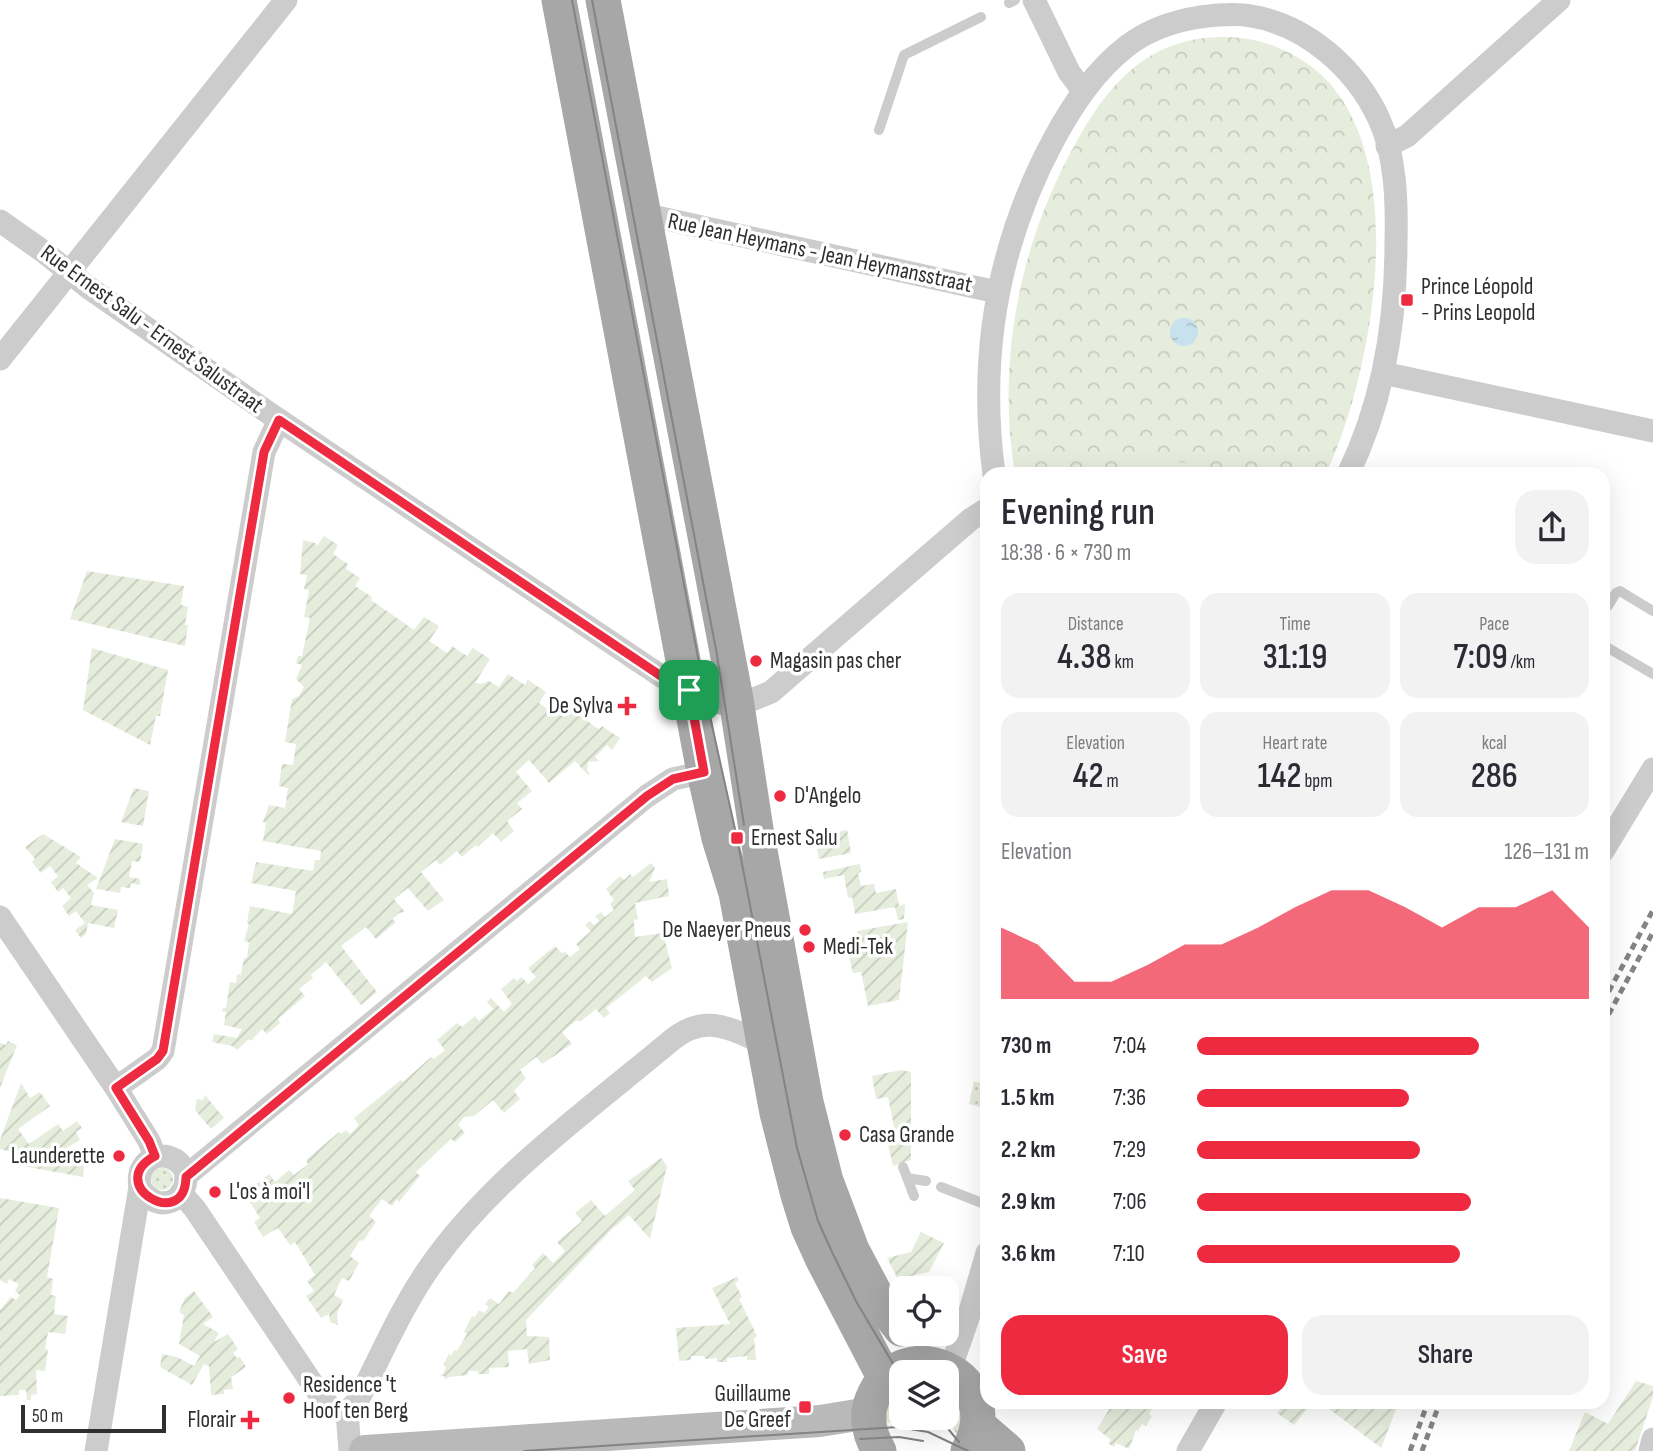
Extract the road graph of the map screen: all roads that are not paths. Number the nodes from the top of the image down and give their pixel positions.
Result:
1 (286, 0) edge
2 (559, 0) edge
3 (603, 0) edge
4 (1034, 0) edge
5 (1559, 0) edge
6 (1261, 9) edge
7 (981, 17) dead end
8 (1083, 91) junction
9 (879, 130) dead end
10 (1387, 146) junction
11 (643, 214) junction
12 (0, 222) edge
13 (70, 273) junction
14 (996, 292) junction
15 (0, 359) edge
16 (1383, 373) junction
17 (279, 420) junction
18 (1653, 431) edge
19 (993, 467) edge
20 (1351, 467) edge
21 (980, 512) edge
22 (1610, 603) edge
23 (1653, 611) edge
24 (1610, 649) edge
25 (1653, 674) edge
26 (689, 690) junction
27 (736, 699) junction
28 (1653, 769) edge
29 (704, 772) junction
30 (1610, 840) edge
31 (0, 917) edge
32 (765, 1044) junction
33 (116, 1088) junction
34 (155, 1156) junction
35 (903, 1167) dead end
36 (907, 1178) junction
37 (926, 1181) dead end
38 (184, 1185) junction
39 (941, 1186) dead end
40 (139, 1187) junction
41 (914, 1196) dead end
42 (980, 1202) edge
43 (980, 1276) edge
44 (889, 1314) edge
45 (917, 1346) edge
46 (930, 1360) edge
47 (941, 1360) edge
48 (889, 1376) edge
49 (959, 1376) edge
50 (885, 1379) junction
51 (1212, 1409) edge
52 (347, 1412) junction
53 (869, 1413) junction
54 (973, 1438) edge
55 (1653, 1439) edge
56 (96, 1451) edge
57 (350, 1451) edge
58 (365, 1451) edge
59 (879, 1451) edge
60 (1008, 1451) edge
61 (1188, 1451) edge
62 (1650, 1451) edge

1 - 13 street
2 - 26 main road
3 - 11 main road
4 - 8 street
5 - 10 street
6 - 8 street
6 - 10 street
7 - 9 lane
8 - 14 street
10 - 16 street
11 - 14 street, Rue Jean Heymans - Jean Heymansstraat
11 - 27 main road
12 - 13 street, Rue Ernest Salu - Ernest Salustraat
13 - 15 street
13 - 17 street, Rue Ernest Salu - Ernest Salustraat
14 - 19 street
16 - 18 street
16 - 20 street
17 - 26 street, Rue Ernest Salu - Ernest Salustraat
17 - 33 street
21 - 27 street
22 - 23 lane
24 - 25 lane
26 - 27 street
26 - 29 main road
27 - 44 main road
28 - 30 street
29 - 32 main road
29 - 38 street
31 - 33 street
32 - 50 main road
32 - 52 street
33 - 34 street
34 - 38 street
34 - 40 street
35 - 36 lane
36 - 37 lane
36 - 41 lane
38 - 40 street
38 - 52 street
39 - 42 lane
40 - 56 street
43 - 47 street
45 - 46 main road
48 - 50 main road
49 - 54 main road
50 - 53 main road
51 - 61 street
52 - 57 street
53 - 58 street
53 - 59 main road
54 - 60 main road
55 - 62 street

